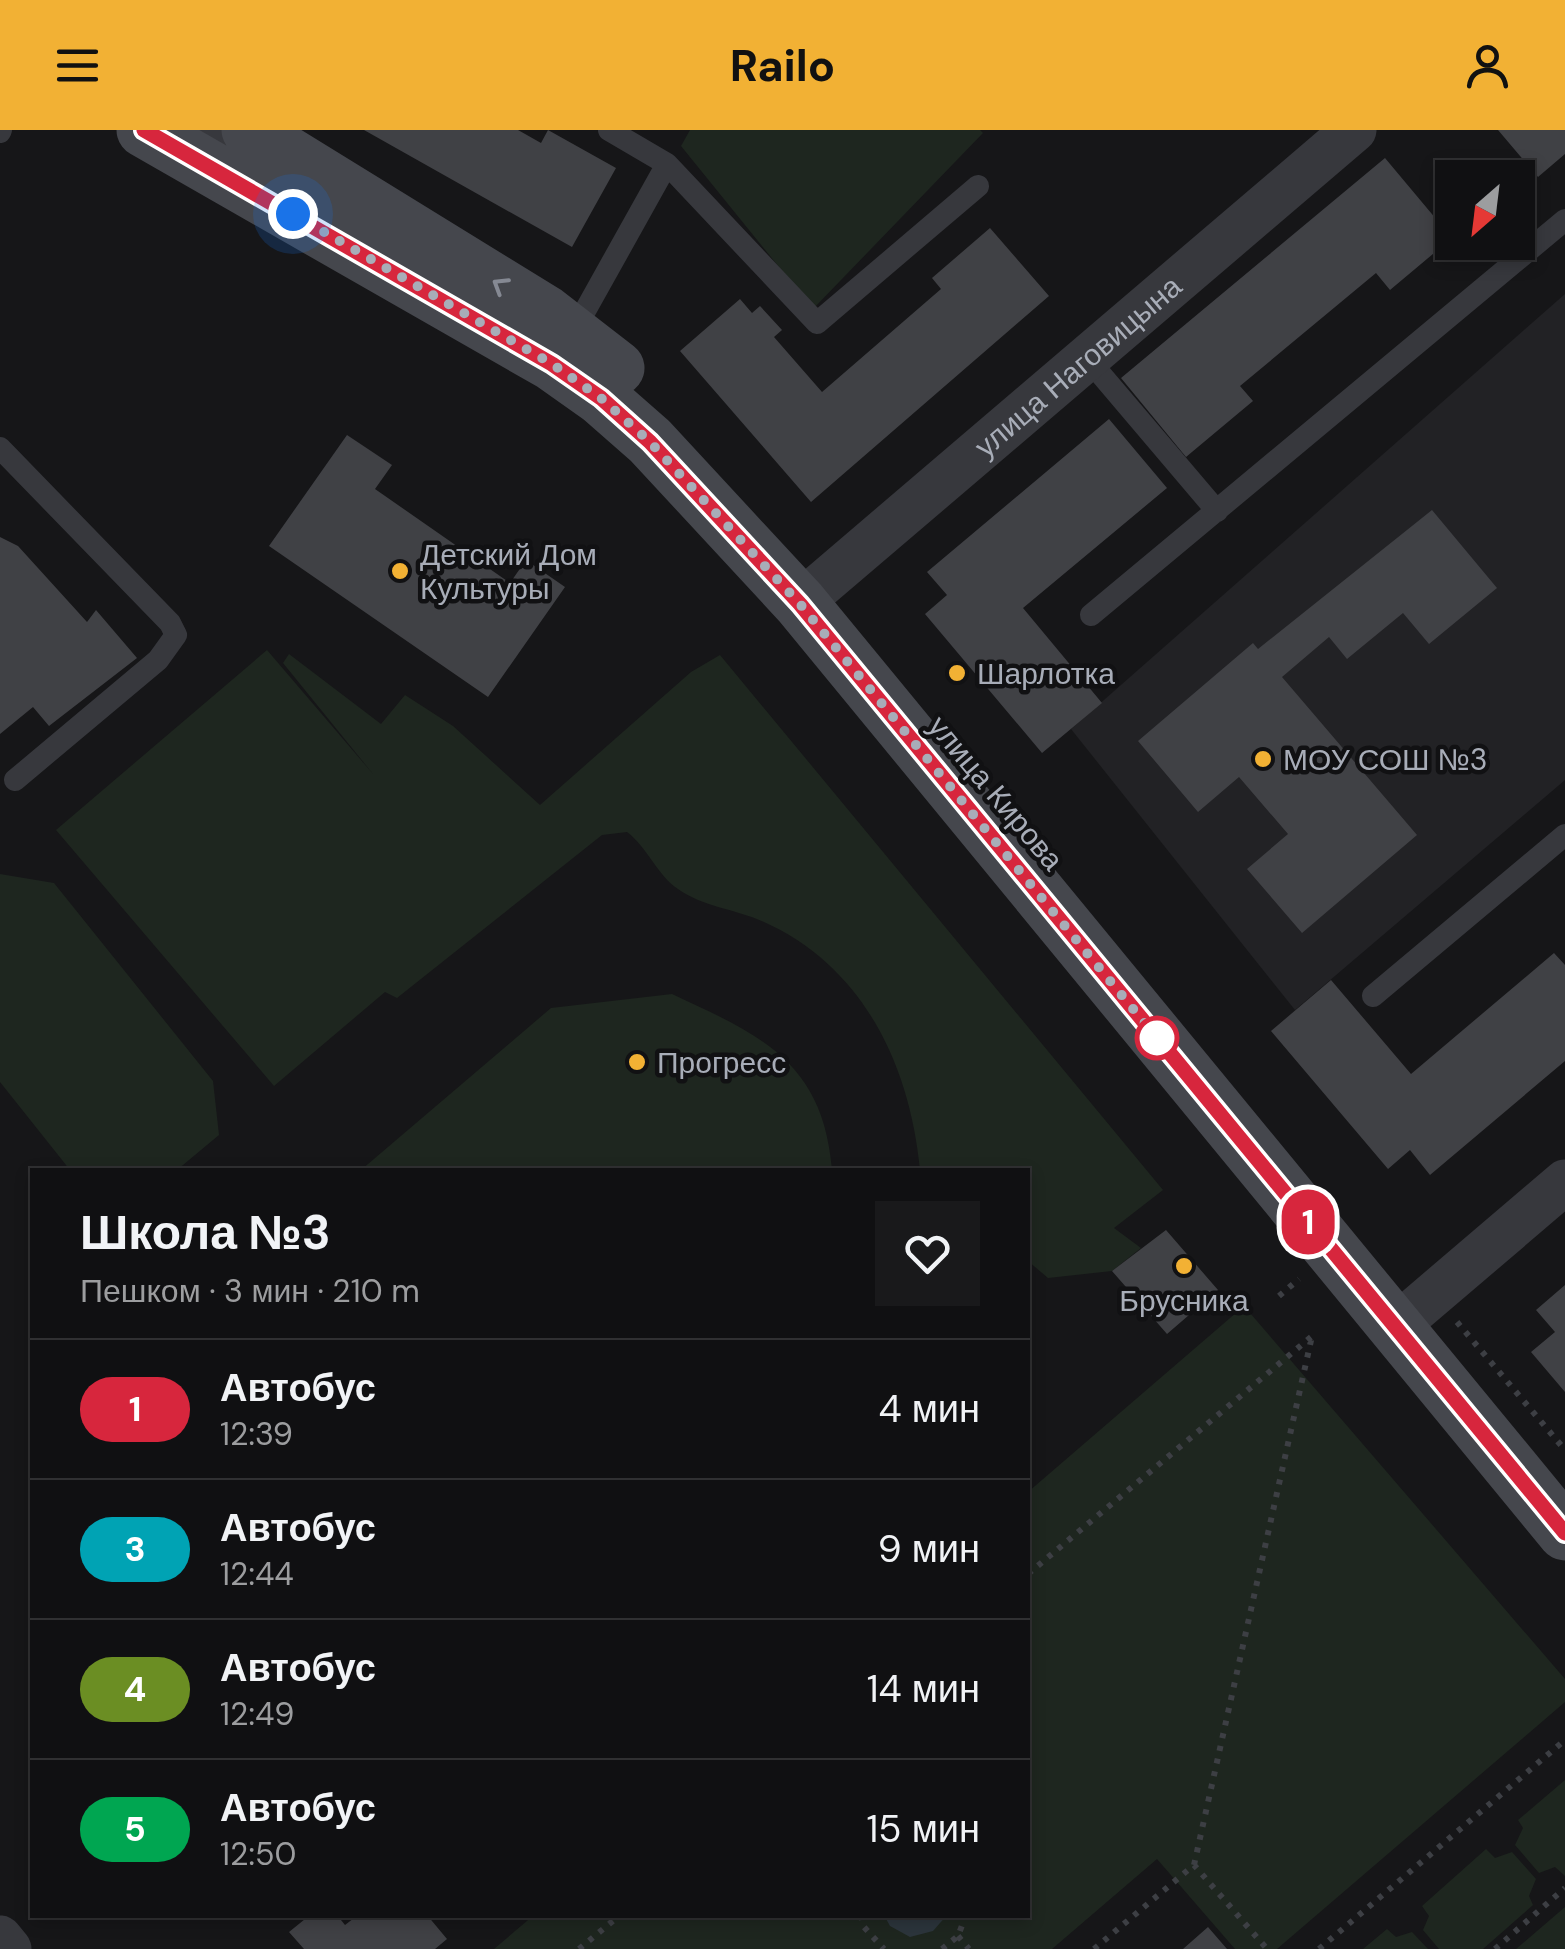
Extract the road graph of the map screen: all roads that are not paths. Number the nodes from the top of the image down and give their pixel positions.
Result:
1 (144, 130) edge
2 (249, 130) edge
3 (609, 130) edge
4 (1354, 130) edge
5 (204, 144) edge
6 (667, 164) junction
7 (978, 186) dead end
8 (1565, 220) edge
9 (562, 349) junction
10 (1088, 358) junction
11 (0, 448) edge
12 (1216, 511) junction
13 (809, 596) junction
14 (1091, 615) dead end
15 (16, 780) dead end
16 (1565, 836) edge
17 (1373, 996) dead end
18 (1565, 1182) edge
19 (1416, 1309) junction
20 (1565, 1475) edge
21 (1565, 1533) edge
22 (0, 1938) edge
23 (9, 1949) edge

1 - 5 main road, улица Кирова
9 -> 2 main road, улица Кирова
3 - 6 lane
4 - 10 street, улица Наговицына
5 - 9 main road, улица Кирова
6 - 7 lane
6 - 9 lane
8 - 12 lane
9 - 13 main road, улица Кирова
10 - 12 lane
10 - 13 street, улица Наговицына
11 - 15 lane
12 - 14 lane
13 - 19 main road, улица Кирова
16 - 17 lane
18 - 19 street
19 - 20 main road, улица Кирова
19 - 21 main road, улица Кирова
22 - 23 street

